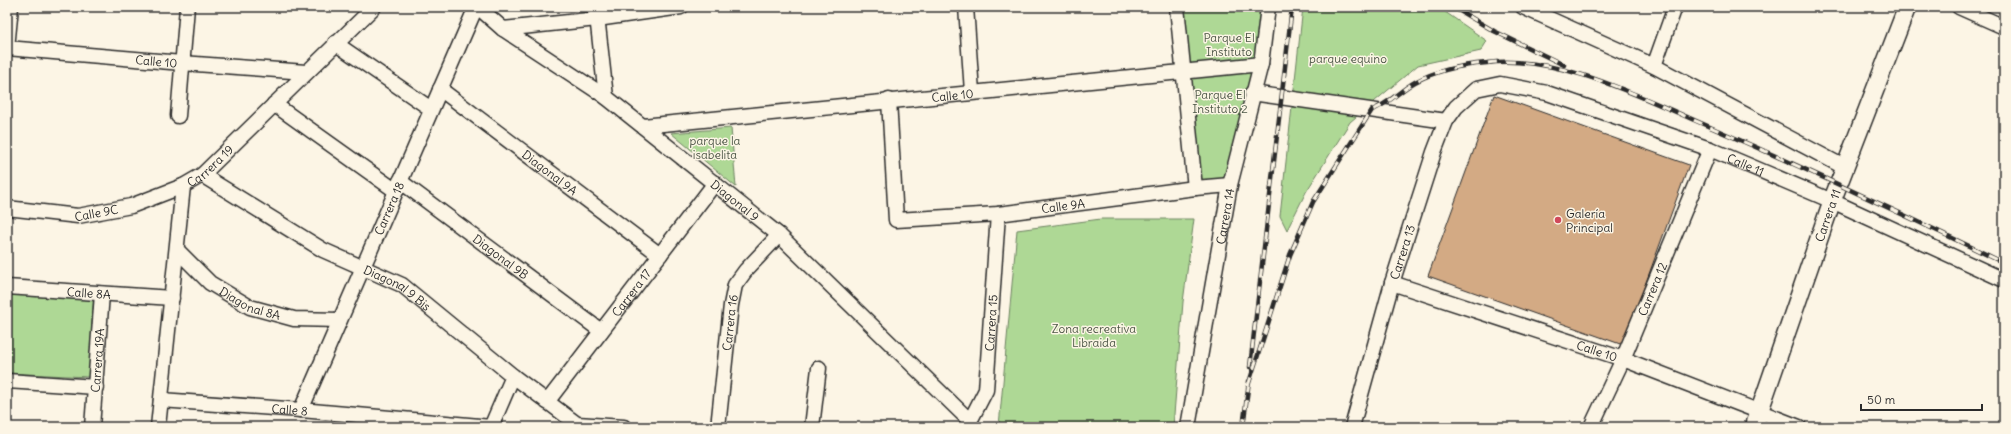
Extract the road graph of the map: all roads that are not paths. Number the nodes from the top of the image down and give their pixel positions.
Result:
1 (11, 7) edge
2 (187, 7) edge
3 (374, 7) edge
4 (477, 7) edge
5 (681, 7) edge
6 (966, 7) edge
7 (1177, 7) edge
8 (1268, 7) edge
9 (1524, 7) edge
10 (1675, 7) edge
11 (1907, 7) edge
12 (1959, 7) edge
13 (596, 13) edge
14 (2004, 27) edge
15 (503, 29) junction
16 (335, 43) junction
17 (7, 48) edge
18 (182, 63) junction
19 (1261, 64) junction
20 (1654, 66) junction
21 (1184, 71) junction
22 (306, 72) junction
23 (440, 89) junction
24 (1476, 89) joint
25 (972, 92) junction
26 (1252, 92) junction
27 (606, 96) junction
28 (890, 100) junction
29 (274, 104) junction
30 (432, 109) junction
31 (178, 116) dead end
32 (1446, 121) junction
33 (643, 126) junction
34 (1710, 149) junction
35 (1844, 168) junction
36 (202, 176) junction
37 (715, 183) junction
38 (1230, 185) junction
39 (183, 186) junction
40 (398, 186) junction
41 (1195, 188) junction
42 (1832, 201) junction
43 (7, 208) edge
44 (998, 214) junction
45 (779, 235) junction
46 (177, 250) junction
47 (660, 255) junction
48 (362, 268) junction
49 (2004, 280) edge
50 (1392, 283) junction
51 (7, 287) edge
52 (102, 294) junction
53 (172, 298) junction
54 (339, 320) junction
55 (601, 331) junction
56 (1623, 359) junction
57 (819, 368) dead end
58 (512, 376) junction
59 (7, 381) edge
60 (96, 387) junction
61 (161, 400) junction
62 (547, 402) junction
63 (300, 410) junction
64 (1757, 420) edge
65 (968, 424) edge
66 (92, 427) edge
67 (158, 427) edge
68 (491, 427) edge
69 (624, 427) edge
70 (718, 427) edge
71 (812, 427) edge
72 (1188, 427) edge
73 (1352, 427) edge
74 (1591, 427) edge
75 (1799, 427) edge

1 - 17 street
2 - 18 street
3 - 16 street, Carrera 19
4 - 15 street, Diagonal 9
4 - 23 street, Carrera 18
5 - 13 street
6 - 25 street
7 - 21 street
8 - 19 street, Carrera 14
9 - 20 street
10 - 20 street
11 - 35 street, Carrera 11
12 - 14 street
13 - 15 street
13 - 27 street
15 - 27 street, Diagonal 9
16 - 22 street, Carrera 19
16 - 30 street
17 - 18 street, Calle 10
18 - 22 street, Calle 10
18 - 31 street
19 - 21 street, Calle 10
19 - 26 street, Carrera 14
20 - 35 street
21 - 25 street, Calle 10
21 - 41 street
22 - 29 street, Carrera 19
23 - 30 street, Carrera 18
23 - 47 street, Diagonal 9A
24 - 32 street, Carrera 13
24 - 34 street, Calle 11
25 - 28 street, Calle 10
26 - 32 street
26 - 38 street, Carrera 14
27 - 33 street, Diagonal 9
28 - 33 street, Calle 10
28 - 44 street, Calle 9A
29 - 36 street, Carrera 19
29 - 40 street, Diagonal 9B
30 - 40 street, Carrera 18
32 - 50 street, Carrera 13
33 - 37 street, Diagonal 9
34 - 42 street, Calle 11
34 - 56 street, Carrera 12
35 - 42 street, Carrera 11
36 - 39 street, Carrera 19
36 - 48 street, Diagonal 9 Bis
37 - 45 street, Diagonal 9
37 - 47 street, Carrera 17
38 - 41 street, Calle 9A
38 - 72 street, Carrera 14
39 - 43 street, Calle 9C
39 - 46 street, Carrera 19
40 - 48 street, Carrera 18
40 - 55 street, Diagonal 9B
41 - 44 street, Calle 9A
42 - 49 street, Calle 11
42 - 64 street, Carrera 11
44 - 65 street, Carrera 15
45 - 65 street, Diagonal 9
45 - 70 street, Carrera 16
46 - 53 street, Carrera 19
46 - 54 street, Diagonal 8A
47 - 55 street, Carrera 17
48 - 54 street, Carrera 18
48 - 58 street, Diagonal 9 Bis
50 - 56 street, Calle 10
50 - 73 street, Carrera 13
51 - 52 street, Calle 8A
52 - 53 street, Calle 8A
52 - 60 street, Carrera 19A
53 - 61 street, Carrera 19
54 - 63 street, Carrera 18
55 - 62 street, Carrera 17
56 - 64 street, Calle 10
56 - 74 street, Carrera 12
57 - 71 street
58 - 62 street, Diagonal 9 Bis
58 - 68 street
59 - 60 street
60 - 66 street, Carrera 19A
61 - 63 street, Calle 8
61 - 67 street, Carrera 19
62 - 69 street, Diagonal 9 Bis
63 - 68 street, Calle 8
64 - 75 street, Calle 10

